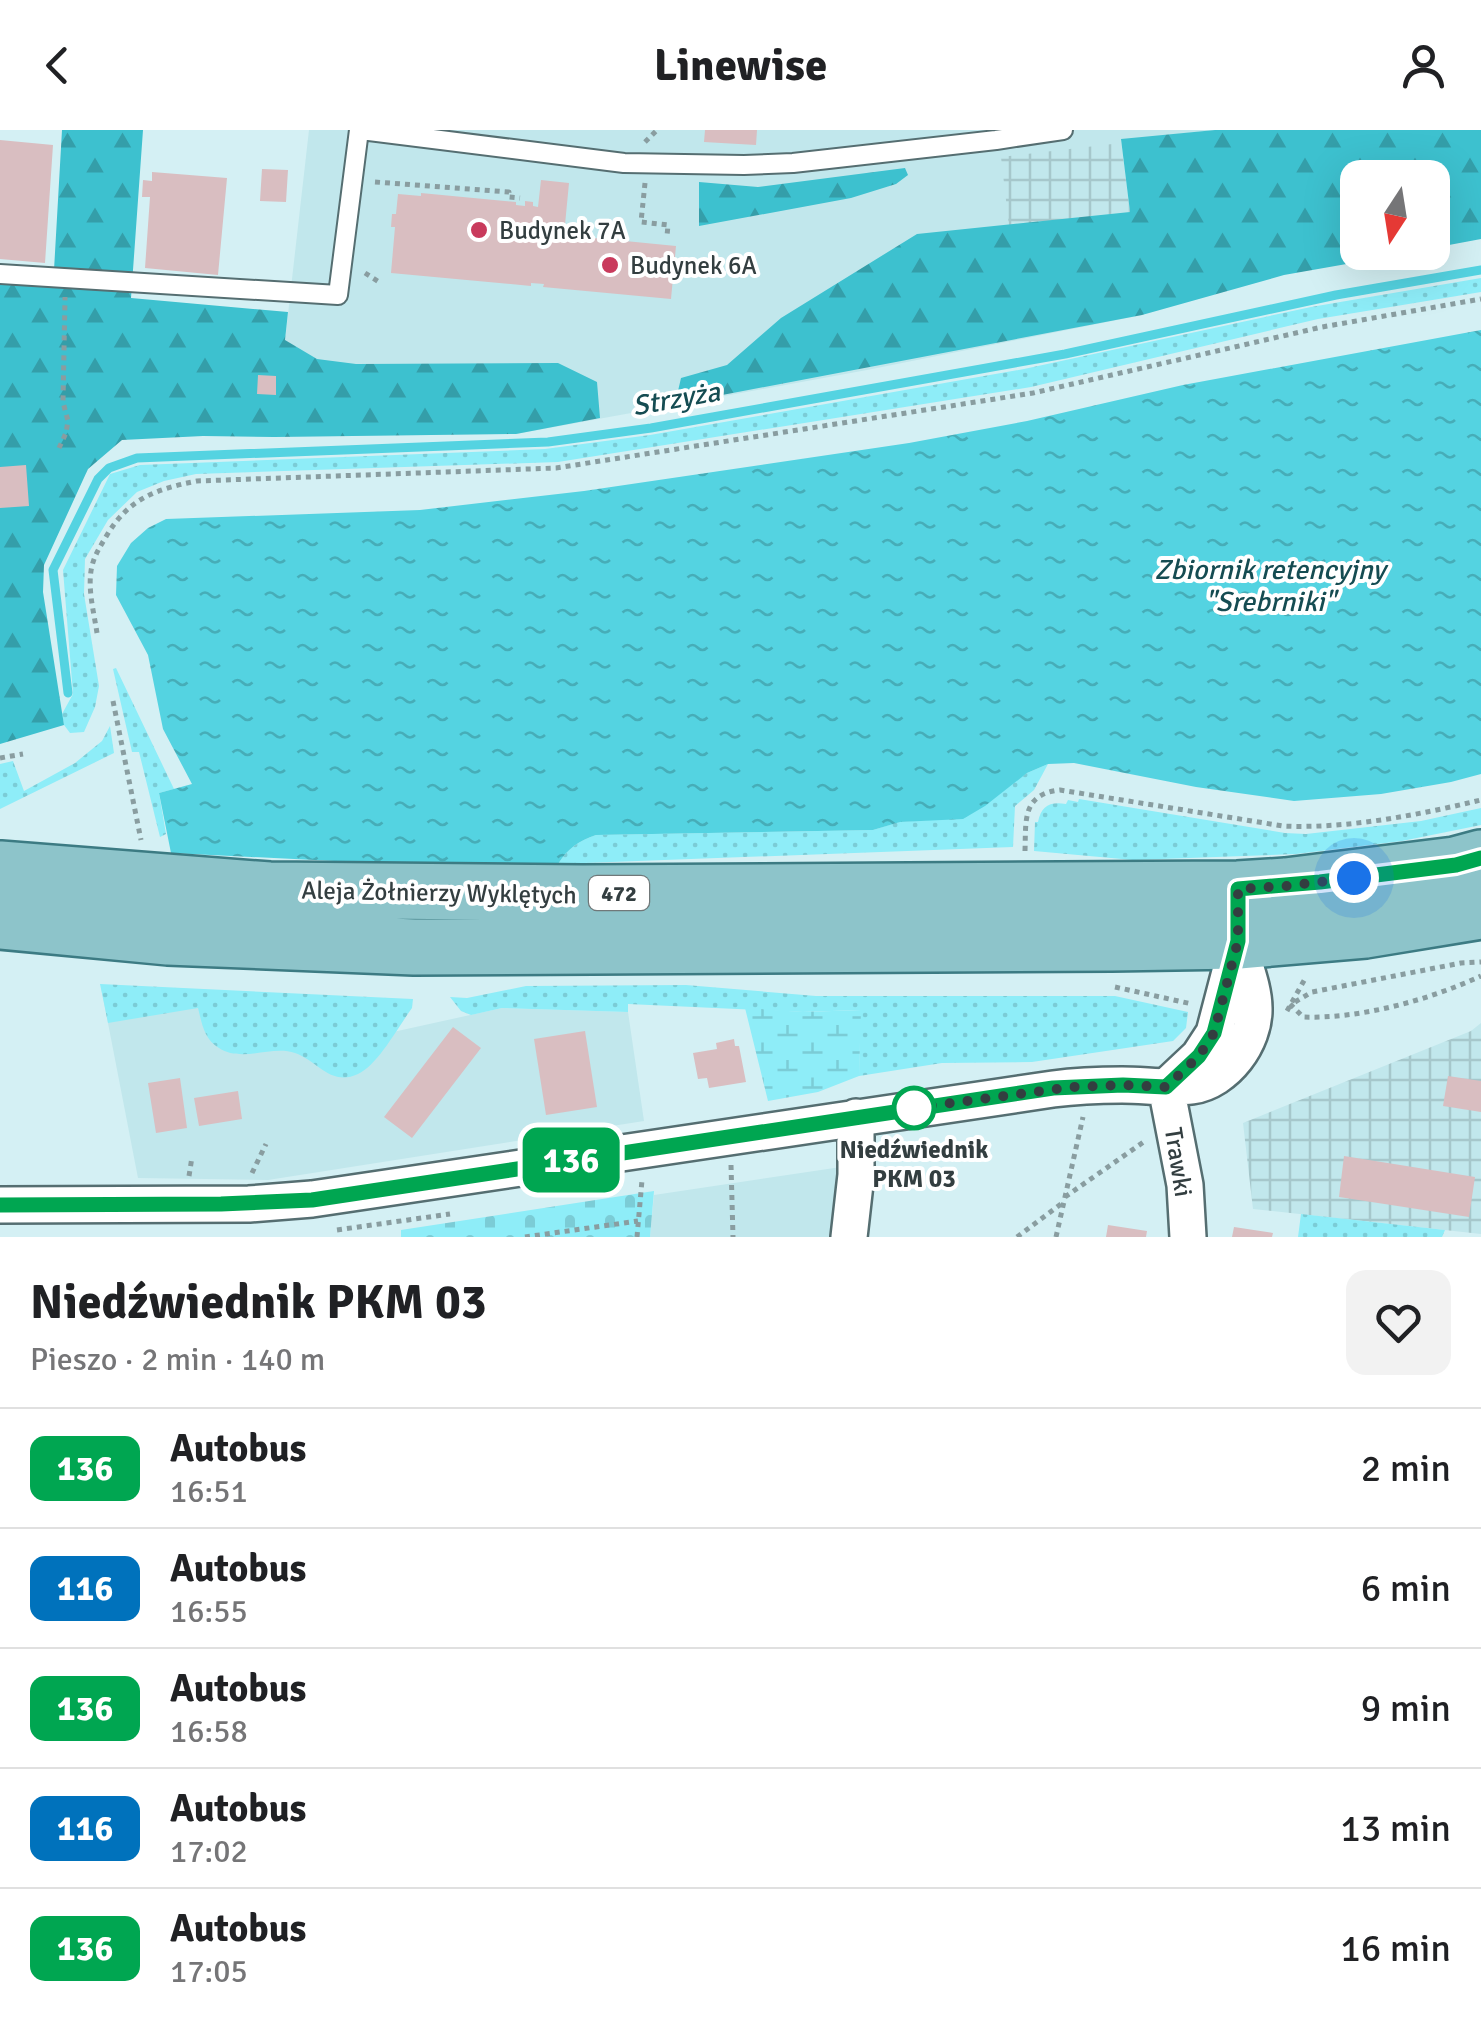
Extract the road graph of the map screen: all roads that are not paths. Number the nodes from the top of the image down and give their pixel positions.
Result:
1 (360, 130) edge
2 (1063, 130) edge
3 (414, 133) edge
4 (996, 135) edge
5 (0, 274) edge
6 (1481, 858) edge
7 (0, 869) edge
8 (1481, 911) edge
9 (1238, 915) junction
10 (0, 921) edge
11 (1166, 1087) junction
12 (856, 1118) junction
13 (0, 1205) edge
14 (850, 1237) edge
15 (1188, 1237) edge

1 - 3 lane
1 - 5 lane
2 - 4 lane
3 - 4 lane
6 - 9 main road, 472
7 - 9 main road, Aleja Żołnierzy Wyklętych / 472
8 - 9 main road, 472
9 - 10 main road, Aleja Żołnierzy Wyklętych / 472
9 - 11 street
11 - 12 street
11 - 15 street, Trawki
12 - 13 street
12 - 14 street

